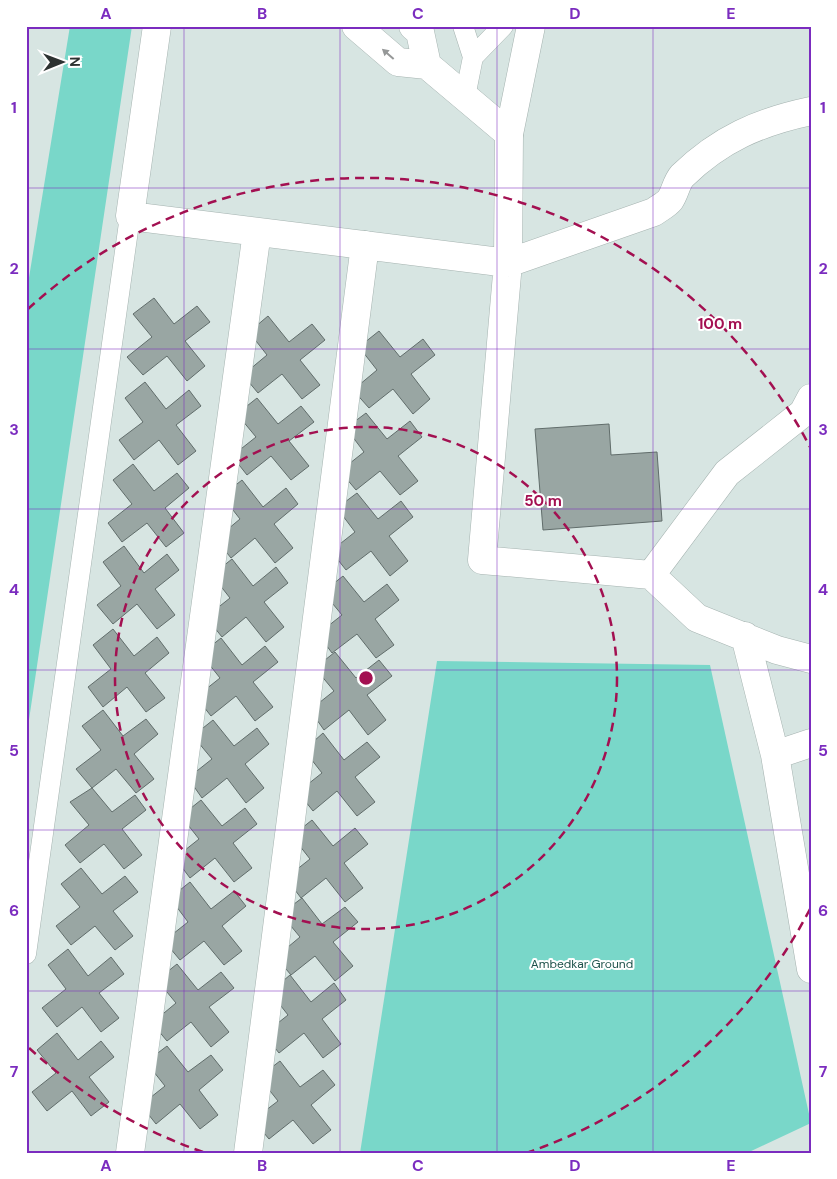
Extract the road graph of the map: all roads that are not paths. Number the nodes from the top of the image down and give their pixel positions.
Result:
1 (157, 26) edge
2 (356, 26) edge
3 (414, 26) edge
4 (463, 26) edge
5 (503, 26) edge
6 (531, 26) edge
7 (473, 57) junction
8 (427, 65) junction
9 (465, 97) junction
10 (811, 111) edge
11 (509, 134) junction
12 (130, 216) junction
13 (257, 232) junction
14 (365, 245) junction
15 (508, 264) junction
16 (811, 398) edge
17 (651, 575) junction
18 (745, 636) junction
19 (811, 660) edge
20 (811, 742) edge
21 (775, 755) junction
22 (804, 896) edge
23 (26, 954) edge
24 (811, 969) edge
25 (130, 1153) edge
26 (248, 1153) edge

1 - 12 street
8 -> 2 street
3 - 8 street
4 - 7 lane
5 - 7 lane
6 - 11 street
7 - 9 lane
8 - 9 street
9 - 11 street
10 - 15 street
11 - 15 street
12 - 13 street
12 - 23 lane
13 - 14 street
13 - 25 street
14 - 15 street
14 - 26 street
15 - 17 street
16 - 17 street
17 - 18 street
18 - 19 street
18 - 21 street
20 - 21 street
21 - 22 street
22 - 24 street

